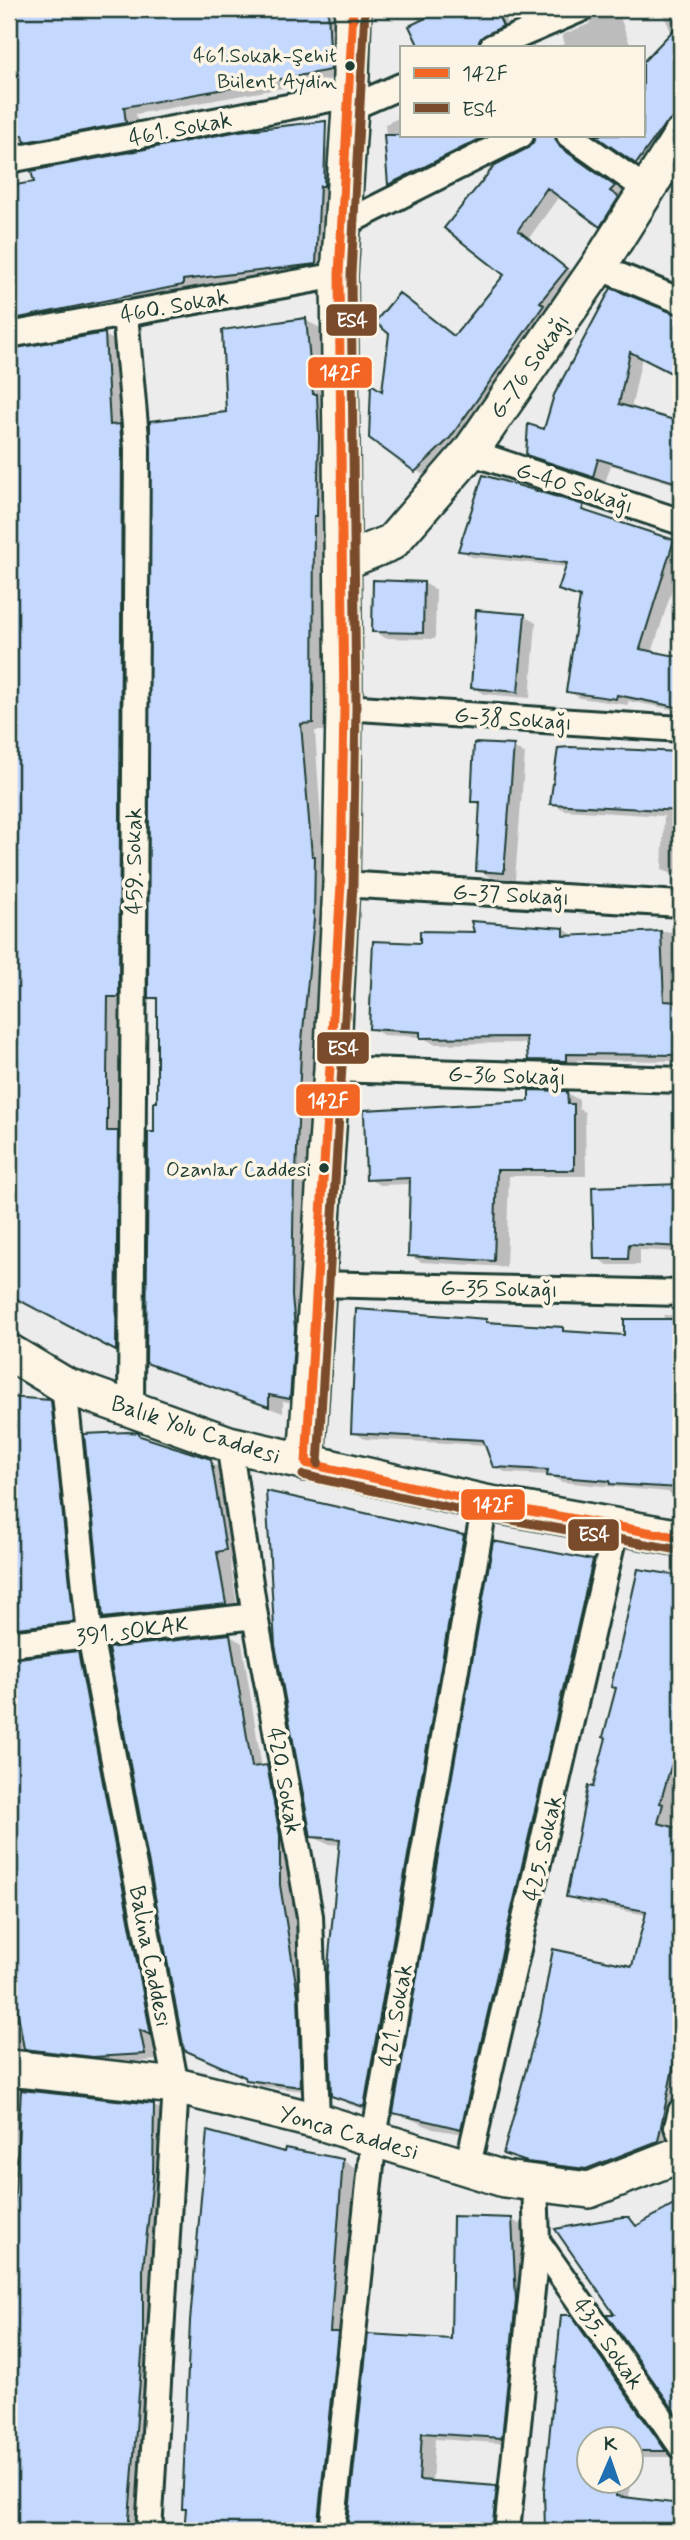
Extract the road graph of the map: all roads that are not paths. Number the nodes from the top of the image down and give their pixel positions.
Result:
1 (353, 9) edge
2 (581, 9) edge
3 (494, 46) edge
4 (400, 86) edge
5 (351, 102) junction
6 (519, 136) edge
7 (570, 136) edge
8 (681, 136) edge
9 (9, 160) edge
10 (647, 190) junction
11 (342, 225) junction
12 (598, 267) junction
13 (339, 275) junction
14 (681, 301) edge
15 (125, 314) junction
16 (9, 335) edge
17 (470, 452) junction
18 (681, 522) edge
19 (343, 562) junction
20 (344, 707) junction
21 (681, 729) edge
22 (341, 884) junction
23 (681, 904) edge
24 (332, 1069) junction
25 (681, 1080) edge
26 (317, 1284) junction
27 (681, 1293) edge
28 (9, 1352) edge
29 (64, 1385) junction
30 (131, 1410) junction
31 (229, 1444) junction
32 (306, 1463) junction
33 (485, 1503) junction
34 (616, 1527) junction
35 (681, 1538) edge
36 (255, 1616) junction
37 (90, 1635) junction
38 (9, 1644) edge
39 (9, 2068) edge
40 (176, 2086) junction
41 (681, 2110) edge
42 (317, 2120) junction
43 (681, 2135) edge
44 (374, 2137) junction
45 (681, 2154) edge
46 (467, 2169) junction
47 (535, 2183) junction
48 (537, 2241) junction
49 (681, 2446) edge
50 (149, 2531) edge
51 (332, 2531) edge
52 (507, 2531) edge

1 - 5 street
2 - 3 street
4 - 5 street, 461. Sokak
5 - 9 street, 461. Sokak
5 - 11 street
6 - 11 street
7 - 10 street
8 - 10 street, G-76 Sokağı
10 - 12 street, G-76 Sokağı
11 - 13 street
12 - 14 street
12 - 17 street, G-76 Sokağı
13 - 15 street, 460. Sokak
13 - 19 street
15 - 16 street, 460. Sokak
15 - 30 street, 459. Sokak
17 - 18 street, G-40 Sokağı
17 - 19 street, G-76 Sokağı
19 - 20 street
20 - 21 street, G-38 Sokağı
20 - 22 street
22 - 23 street, G-37 Sokağı
22 - 24 street
24 - 25 street, G-36 Sokağı
24 - 26 street
26 - 27 street, G-35 Sokağı
26 - 32 street
28 - 29 street, Balık Yolu Caddesi
29 - 30 street, Balık Yolu Caddesi
29 - 37 street, Balina Caddesi
30 - 31 street, Balık Yolu Caddesi
31 - 32 street, Balık Yolu Caddesi
31 - 36 street, 420. Sokak
32 - 33 street, Balık Yolu Caddesi
33 - 34 street, Balık Yolu Caddesi
33 - 44 street, 421. Sokak
34 - 35 street, Balık Yolu Caddesi
34 - 46 street, 425. Sokak
36 - 37 street, 391. sOKAK
36 - 42 street, 420. Sokak
37 - 38 street, 391. sOKAK
37 - 40 street, Balina Caddesi
39 - 40 street, Yonca Caddesi
40 - 42 street, Yonca Caddesi
40 - 50 street, Balina Caddesi
41 - 43 street
42 - 44 street, Yonca Caddesi
44 - 46 street, Yonca Caddesi
44 - 51 street, 421. Sokak
45 - 47 street, Yonca Caddesi
46 - 47 street, Yonca Caddesi
47 - 48 street
48 - 49 street, 435. Sokak
48 - 52 street

